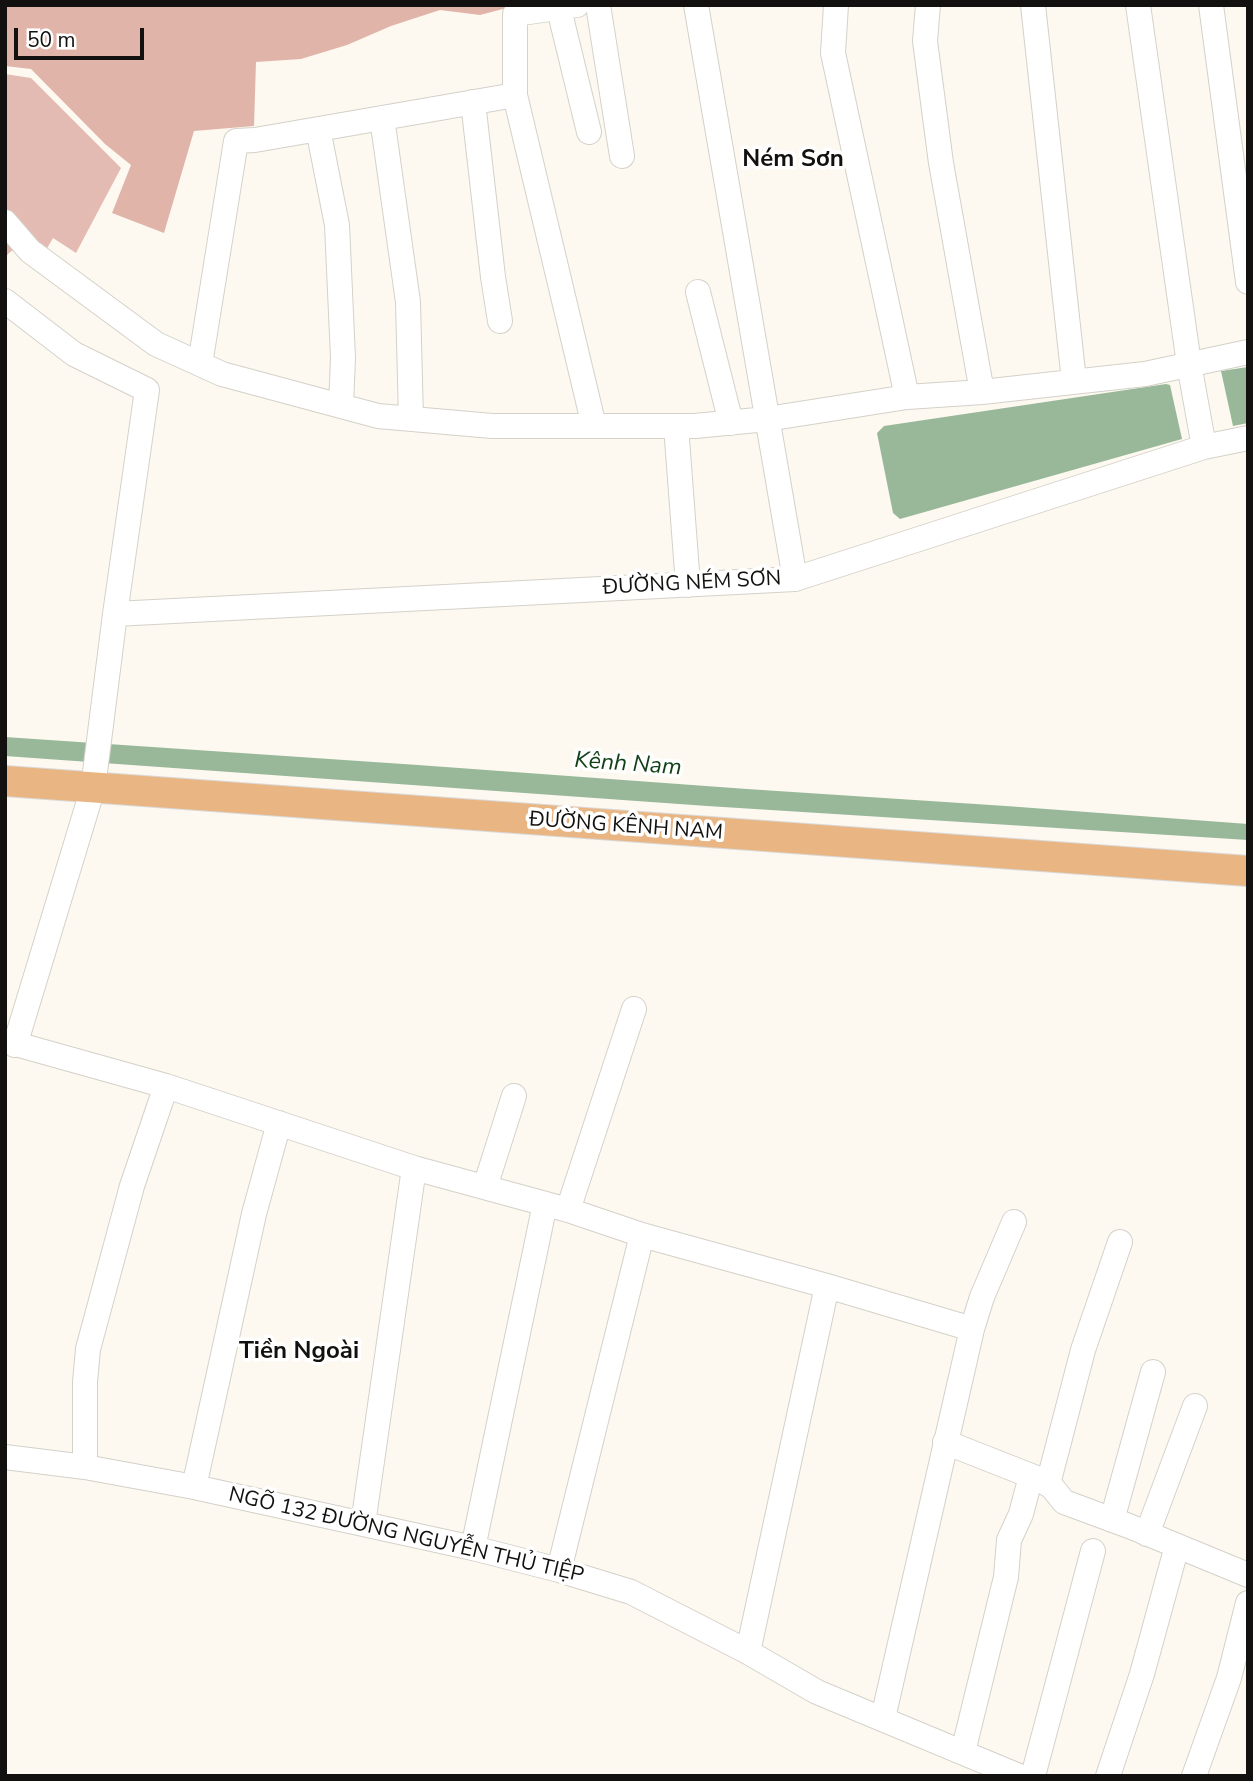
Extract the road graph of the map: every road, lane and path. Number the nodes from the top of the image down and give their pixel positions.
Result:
1 (598, 5) edge
2 (696, 5) edge
3 (836, 5) edge
4 (928, 5) edge
5 (1033, 5) edge
6 (1138, 5) edge
7 (1211, 5) edge
8 (564, 6) edge
9 (515, 95) junction
10 (473, 102) junction
11 (382, 118) junction
12 (318, 129) junction
13 (589, 132) dead end
14 (622, 156) dead end
15 (5, 222) edge
16 (1248, 282) edge
17 (698, 292) dead end
18 (5, 301) edge
19 (500, 321) dead end
20 (1248, 352) edge
21 (200, 364) junction
22 (1189, 364) junction
23 (1074, 381) junction
24 (982, 392) junction
25 (907, 397) junction
26 (341, 406) junction
27 (411, 419) junction
28 (767, 419) junction
29 (731, 423) junction
30 (594, 426) junction
31 (676, 426) junction
32 (1248, 438) edge
33 (1204, 447) junction
34 (795, 579) junction
35 (688, 585) junction
36 (115, 614) junction
37 (5, 781) edge
38 (93, 788) junction
39 (1248, 871) edge
40 (634, 1009) dead end
41 (10, 1043) edge
42 (166, 1086) junction
43 (514, 1096) dead end
44 (279, 1123) junction
45 (414, 1168) junction
46 (485, 1187) junction
47 (556, 1207) junction
48 (1014, 1222) dead end
49 (642, 1235) junction
50 (1120, 1242) dead end
51 (827, 1286) junction
52 (972, 1329) junction
53 (1153, 1372) dead end
54 (1195, 1406) dead end
55 (945, 1441) junction
56 (5, 1457) edge
57 (85, 1467) junction
58 (1040, 1480) junction
59 (194, 1487) junction
60 (1112, 1520) junction
61 (363, 1524) junction
62 (1147, 1534) junction
63 (1177, 1546) junction
64 (473, 1548) junction
65 (1093, 1551) dead end
66 (1245, 1568) edge
67 (559, 1570) junction
68 (1248, 1603) edge
69 (748, 1652) junction
70 (883, 1718) junction
71 (963, 1752) junction
72 (1019, 1776) edge
73 (1033, 1776) edge
74 (1108, 1776) edge
75 (1194, 1776) edge

1 - 14 street
2 - 28 street
3 - 25 street
4 - 24 street
5 - 23 street
6 - 22 street
7 - 16 street
8 - 9 street
8 - 13 street
9 - 10 street
9 - 30 street
10 - 11 street
10 - 19 street
11 - 12 street
11 - 27 street
12 - 21 street
12 - 26 street
15 - 21 street
17 - 29 street
18 - 36 street
20 - 22 street
21 - 26 street
22 - 23 street
22 - 33 street
23 - 24 street
24 - 25 street
25 - 28 street
26 - 27 street
27 - 30 street
28 - 29 street
28 - 34 street
29 - 31 street
30 - 31 street
31 - 35 street
32 - 33 street, ĐƯỜNG NÉM SƠN
33 - 34 street, ĐƯỜNG NÉM SƠN
34 - 35 street, ĐƯỜNG NÉM SƠN
35 - 36 street, ĐƯỜNG NÉM SƠN
36 - 38 street
37 - 38 main road, ĐƯỜNG KÊNH NAM
38 - 39 main road, ĐƯỜNG KÊNH NAM
38 - 41 street
40 - 47 street
41 - 42 street
42 - 44 street
42 - 57 street
43 - 46 street
44 - 45 street
44 - 59 street
45 - 46 street
45 - 61 street
46 - 47 street
47 - 49 street
47 - 64 street
48 - 52 street
49 - 51 street
49 - 67 street
50 - 58 street
51 - 52 street
51 - 69 street
52 - 55 street
53 - 60 street
54 - 62 street
55 - 58 street
55 - 70 street
56 - 57 street, NGÕ 132 ĐƯỜNG NGUYỄN THỦ TIỆP
57 - 59 street, NGÕ 132 ĐƯỜNG NGUYỄN THỦ TIỆP
58 - 60 street
58 - 71 street
59 - 61 street, NGÕ 132 ĐƯỜNG NGUYỄN THỦ TIỆP
60 - 62 street
61 - 64 street, NGÕ 132 ĐƯỜNG NGUYỄN THỦ TIỆP
62 - 63 street
63 - 66 street
63 - 74 street
64 - 67 street, NGÕ 132 ĐƯỜNG NGUYỄN THỦ TIỆP
65 - 73 street
67 - 69 street, NGÕ 132 ĐƯỜNG NGUYỄN THỦ TIỆP
68 - 75 street
69 - 70 street, NGÕ 132 ĐƯỜNG NGUYỄN THỦ TIỆP
70 - 71 street, NGÕ 132 ĐƯỜNG NGUYỄN THỦ TIỆP
71 - 72 street, NGÕ 132 ĐƯỜNG NGUYỄN THỦ TIỆP

